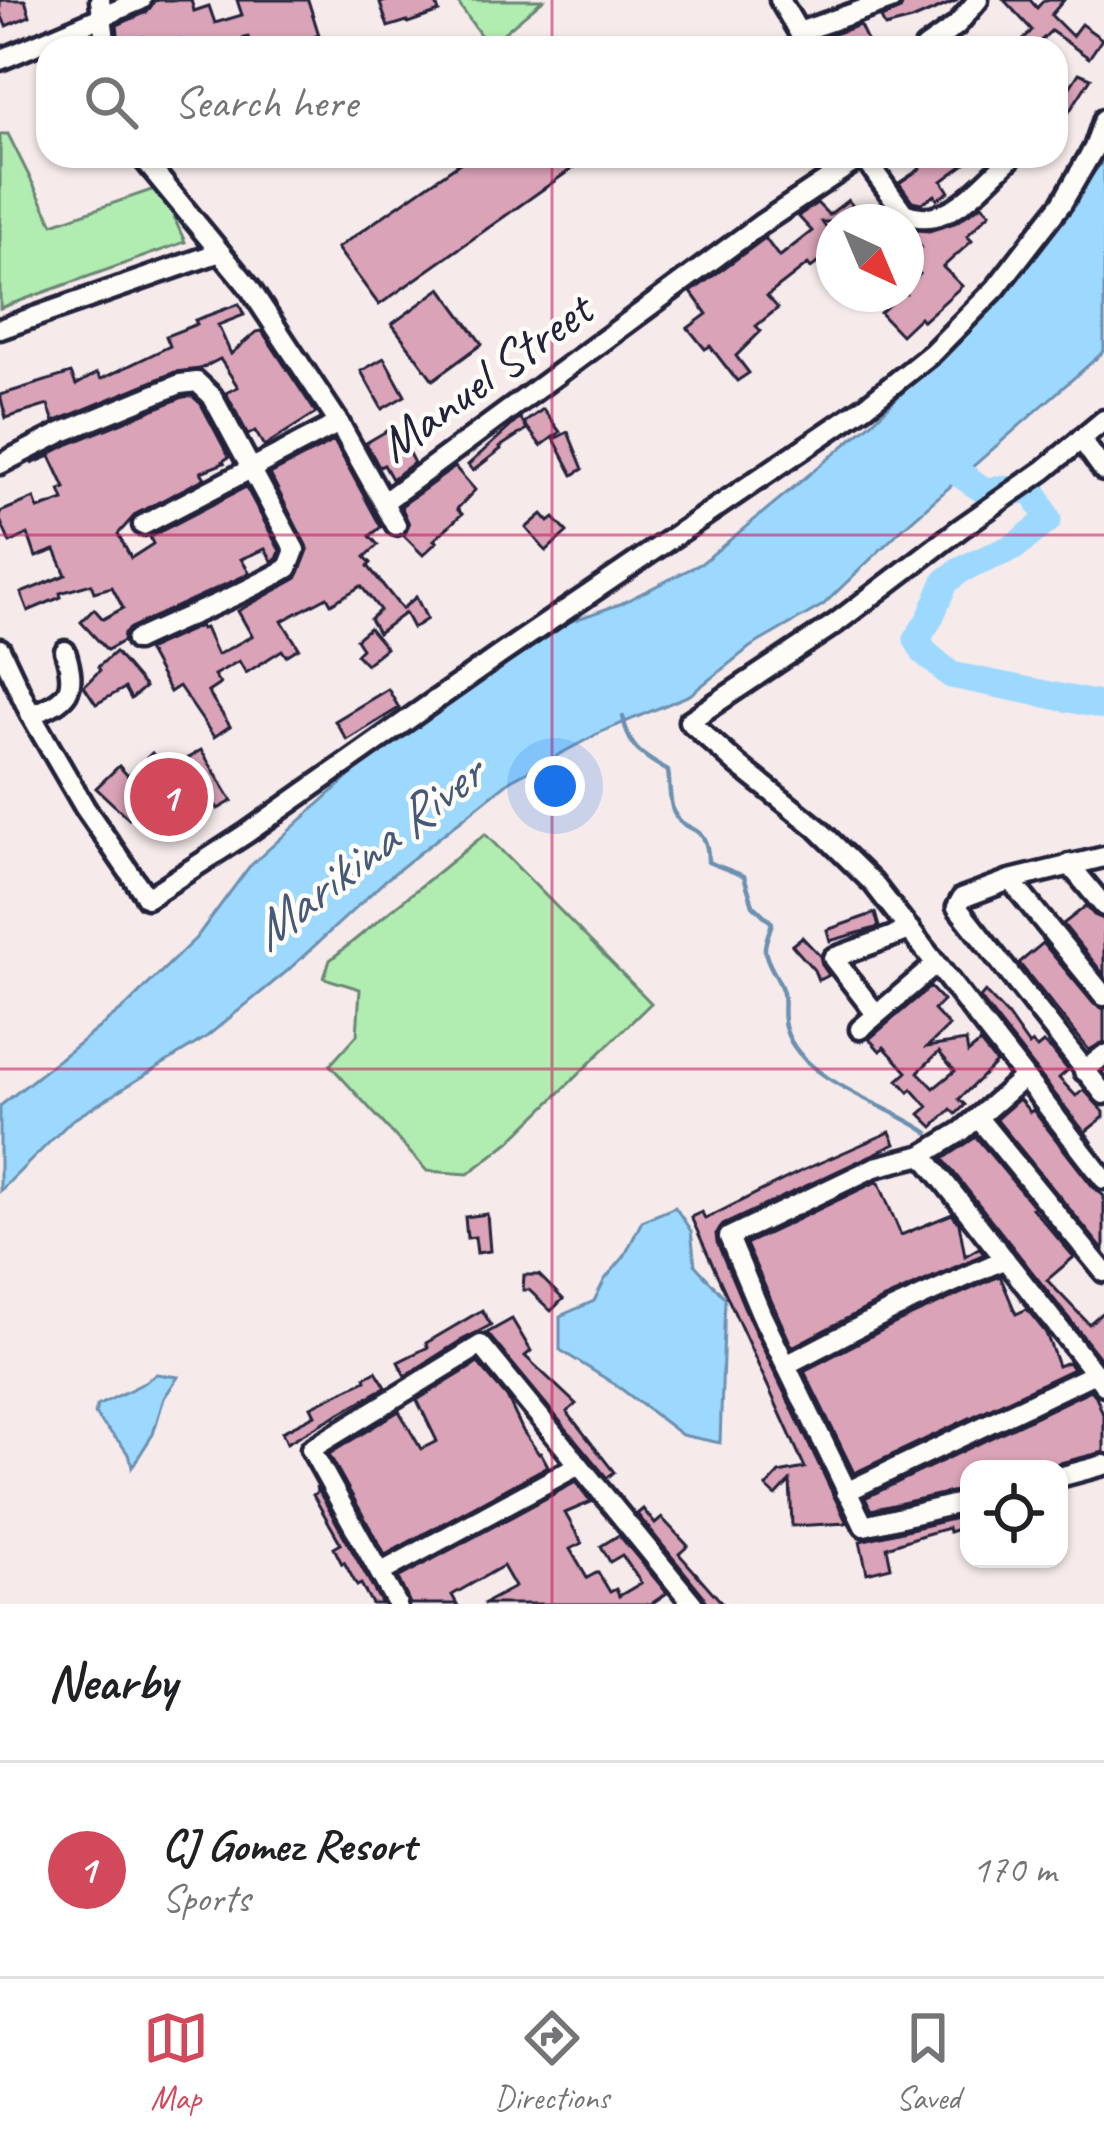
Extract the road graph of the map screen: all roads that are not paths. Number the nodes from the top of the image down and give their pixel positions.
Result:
1 (141, 0) edge
2 (780, 0) edge
3 (891, 0) edge
4 (978, 0) edge
5 (102, 8) edge
6 (47, 36) edge
7 (802, 36) edge
8 (813, 36) edge
9 (942, 36) edge
10 (36, 42) edge
11 (0, 60) edge
12 (1104, 119) edge
13 (151, 168) edge
14 (845, 168) edge
15 (872, 168) edge
16 (1000, 168) edge
17 (220, 252) junction
18 (0, 328) edge
19 (1104, 420) edge
20 (338, 423) junction
21 (1081, 439) junction
22 (0, 464) edge
23 (253, 469) junction
24 (1104, 471) edge
25 (384, 502) junction
26 (143, 525) dead end
27 (397, 525) dead end
28 (136, 640) dead end
29 (0, 649) edge
30 (65, 651) dead end
31 (31, 716) junction
32 (1104, 857) edge
33 (1070, 864) junction
34 (1010, 880) junction
35 (1104, 906) edge
36 (910, 930) junction
37 (935, 964) junction
38 (1104, 996) edge
39 (876, 1014) junction
40 (860, 1029) dead end
41 (1104, 1055) edge
42 (1084, 1070) junction
43 (1023, 1078) junction
44 (1104, 1094) edge
45 (978, 1118) junction
46 (923, 1155) junction
47 (1104, 1179) edge
48 (1005, 1259) junction
49 (1104, 1272) edge
50 (786, 1365) junction
51 (1099, 1379) edge
52 (579, 1465) junction
53 (1104, 1465) edge
54 (1068, 1475) edge
55 (846, 1492) junction
56 (960, 1503) edge
57 (380, 1573) junction
58 (682, 1601) edge
59 (397, 1604) edge

1 - 5 street
2 - 7 street
3 - 8 street
4 - 9 street
5 - 6 street
10 - 11 street
12 - 31 street
13 - 17 street, Manuel Street
14 - 25 street, Manuel Street
15 - 16 street
17 - 18 street
17 - 20 street, Manuel Street
19 - 21 street
20 - 23 street
20 - 25 street, Manuel Street
21 - 24 street
21 - 36 street
22 - 23 street
23 - 26 street
23 - 28 street
25 - 27 street
29 - 31 street
30 - 31 street
32 - 33 street
33 - 34 street
33 - 35 street
34 - 38 street
34 - 42 street
36 - 37 street
36 - 39 street
37 - 39 street
37 - 43 street
39 - 40 street
41 - 42 street
42 - 44 street
43 - 45 street
43 - 47 street
45 - 46 street
45 - 49 street
46 - 48 street
46 - 50 street
48 - 50 street
48 - 51 street
50 - 55 street
51 - 55 street
52 - 57 street
52 - 57 street
52 - 58 street
53 - 54 street
55 - 56 street
57 - 59 street

